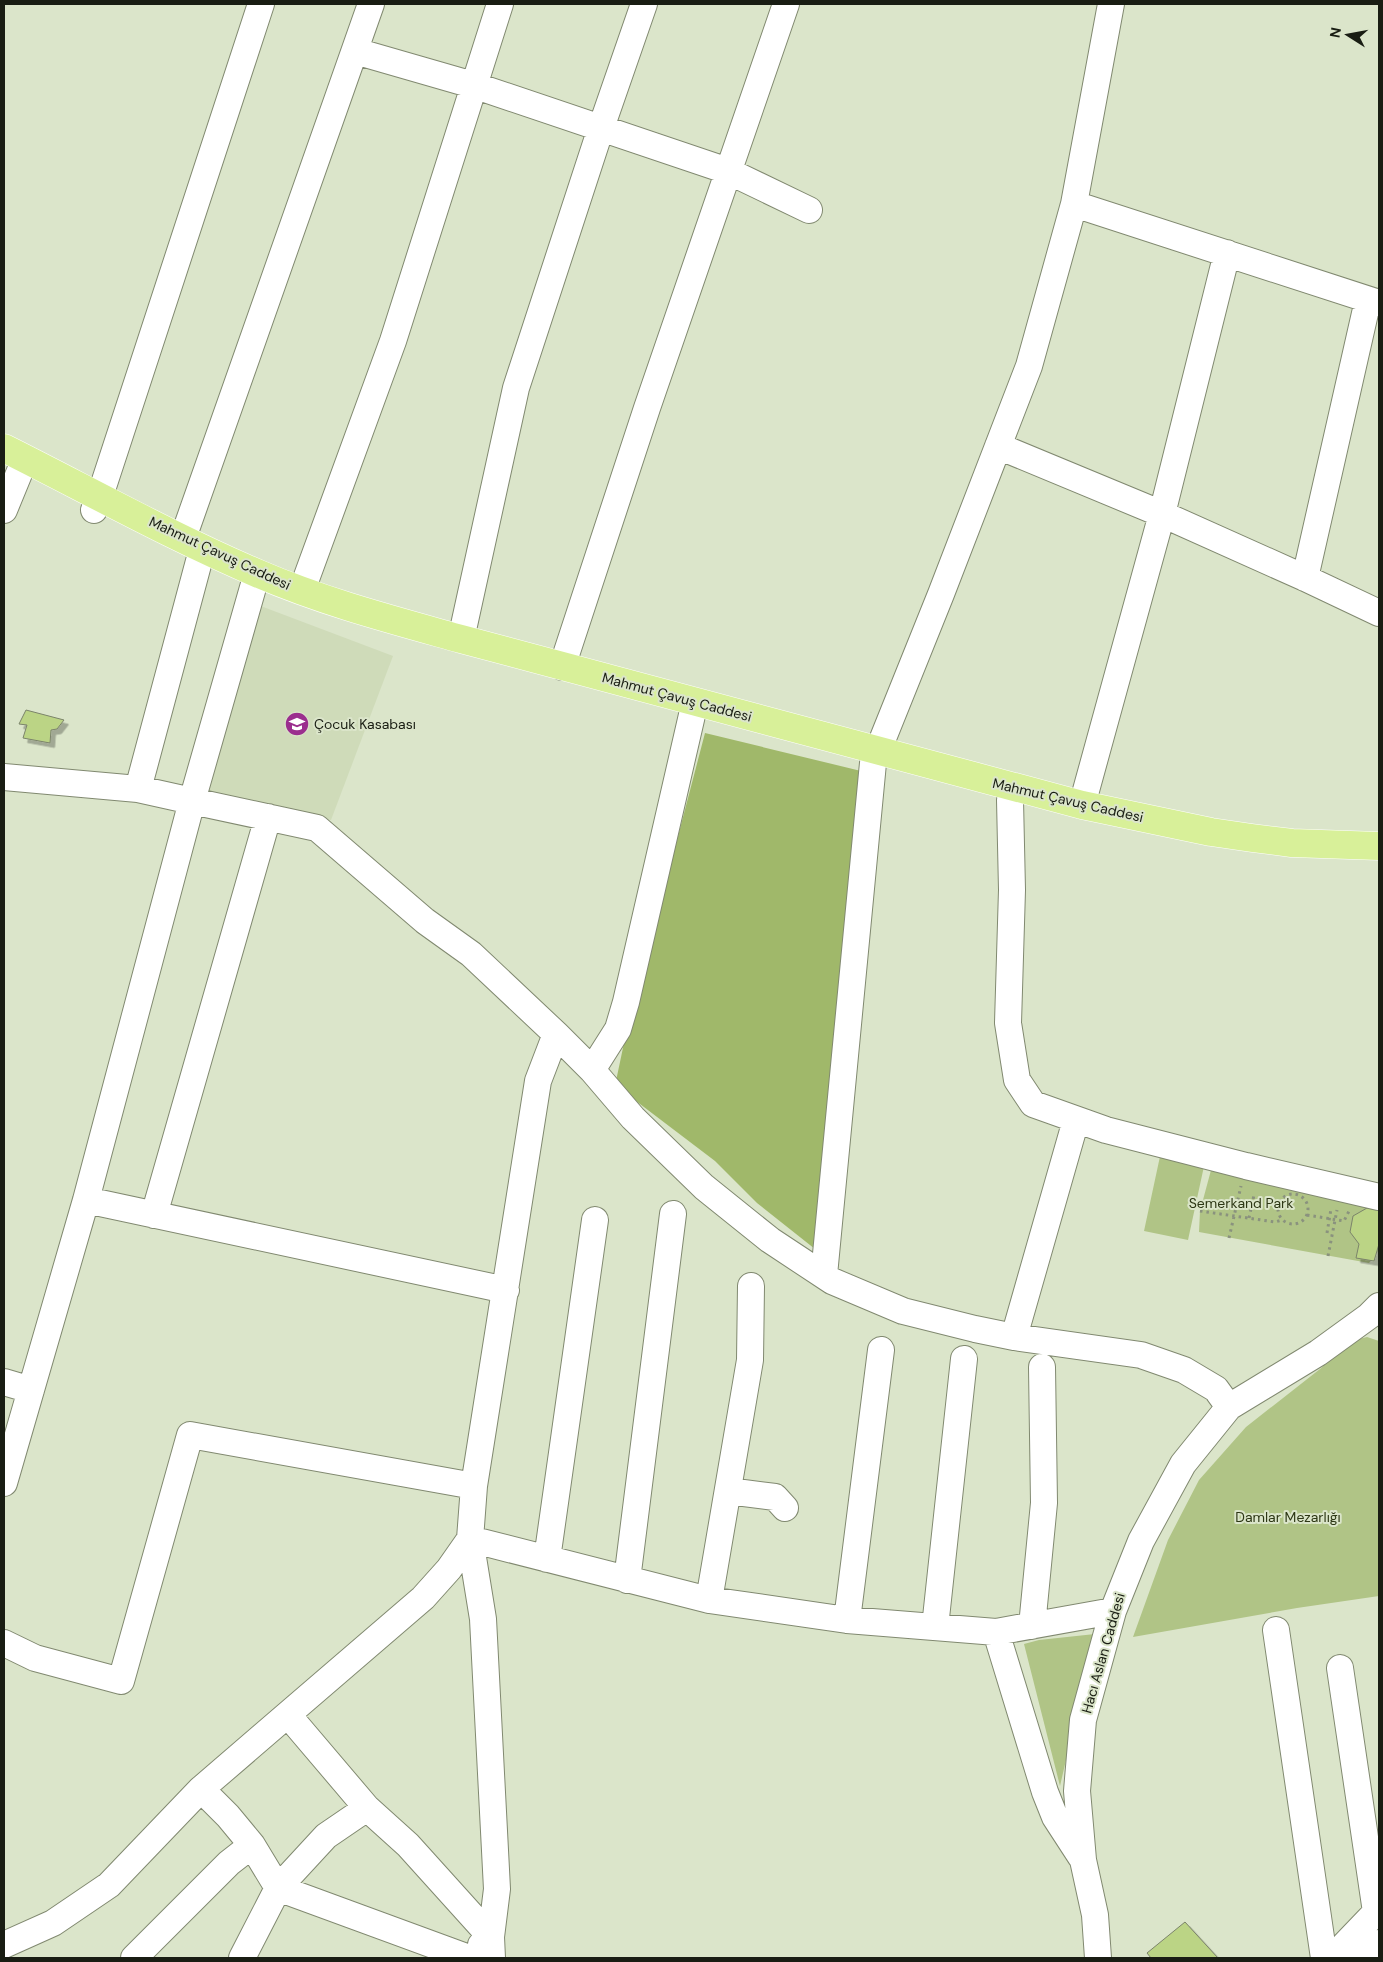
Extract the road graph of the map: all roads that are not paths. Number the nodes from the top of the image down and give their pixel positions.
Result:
1 (260, 4) edge
2 (371, 4) edge
3 (500, 4) edge
4 (644, 4) edge
5 (786, 4) edge
6 (1111, 4) edge
7 (355, 51) junction
8 (473, 85) junction
9 (601, 128) junction
10 (728, 172) junction
11 (1074, 204) junction
12 (810, 210) dead end
13 (1227, 253) junction
14 (1374, 302) edge
15 (998, 446) junction
16 (4, 448) edge
17 (12, 467) edge
18 (97, 503) junction
19 (4, 510) edge
20 (1162, 514) junction
21 (183, 538) junction
22 (199, 561) junction
23 (1305, 578) junction
24 (254, 584) junction
25 (302, 590) junction
26 (1379, 613) edge
27 (460, 640) junction
28 (562, 667) junction
29 (692, 715) junction
30 (876, 757) junction
31 (4, 777) edge
32 (138, 789) junction
33 (1010, 800) junction
34 (192, 801) junction
35 (1082, 805) junction
36 (268, 817) junction
37 (1379, 846) edge
38 (1379, 860) edge
39 (556, 1034) junction
40 (592, 1070) junction
41 (1076, 1120) junction
42 (1379, 1197) edge
43 (86, 1200) junction
44 (673, 1214) dead end
45 (154, 1215) junction
46 (595, 1220) dead end
47 (824, 1275) junction
48 (752, 1286) dead end
49 (506, 1290) junction
50 (1376, 1316) edge
51 (1014, 1337) junction
52 (881, 1350) dead end
53 (964, 1359) dead end
54 (1042, 1367) dead end
55 (4, 1382) edge
56 (31, 1390) junction
57 (1229, 1407) junction
58 (4, 1483) edge
59 (474, 1486) junction
60 (728, 1491) junction
61 (785, 1508) dead end
62 (470, 1539) junction
63 (547, 1559) junction
64 (627, 1580) junction
65 (709, 1600) junction
66 (1113, 1611) junction
67 (847, 1620) junction
68 (1032, 1626) junction
69 (936, 1627) junction
70 (1276, 1630) dead end
71 (996, 1632) junction
72 (4, 1643) edge
73 (1340, 1668) dead end
74 (288, 1715) junction
75 (201, 1789) junction
76 (367, 1808) junction
77 (252, 1845) junction
78 (1083, 1860) junction
79 (278, 1888) junction
80 (1378, 1911) edge
81 (4, 1946) edge
82 (492, 1947) edge
83 (134, 1958) edge
84 (242, 1958) edge
85 (465, 1958) edge
86 (1098, 1958) edge
87 (1324, 1958) edge
88 (1332, 1958) edge

1 - 18 street
2 - 7 street
3 - 8 street
4 - 9 street
5 - 10 street
6 - 11 street
7 - 8 street
7 - 21 street
8 - 9 street
8 - 25 street
9 - 10 street
9 - 27 street
10 - 12 street
10 - 28 street
11 - 13 street
11 - 15 street
13 - 14 street
13 - 20 street
14 - 23 street
15 - 20 street
15 - 30 street
16 - 18 main road, Mahmut Çavuş Caddesi
17 - 18 main road
17 - 19 street
18 - 21 main road, Mahmut Çavuş Caddesi
18 - 22 main road
20 - 23 street
20 - 35 street
21 - 25 main road, Mahmut Çavuş Caddesi
22 - 24 main road
22 - 32 street
23 - 26 street
24 - 29 main road
24 - 34 street
25 - 27 main road, Mahmut Çavuş Caddesi
27 - 28 main road, Mahmut Çavuş Caddesi
28 - 30 main road, Mahmut Çavuş Caddesi
29 - 30 main road
29 - 40 street
30 - 33 main road
30 - 35 main road, Mahmut Çavuş Caddesi
30 - 47 street
31 - 32 street
32 - 34 street
33 - 38 main road
33 - 41 street
34 - 36 street
34 - 43 street
35 - 37 main road, Mahmut Çavuş Caddesi
36 - 39 street
36 - 45 street
39 - 40 street
39 - 49 street
40 - 47 street
41 - 42 street
41 - 51 street
43 - 45 street
43 - 56 street
44 - 64 street
45 - 49 street
46 - 63 street
47 - 51 street
48 - 60 street
49 - 59 street
50 - 57 street, Hacı Aslan Caddesi
51 - 57 street
52 - 67 street
53 - 69 street
54 - 68 street
55 - 56 street
56 - 58 street
57 - 66 street, Hacı Aslan Caddesi
59 - 62 street
59 - 72 street
60 - 61 street
60 - 65 street
62 - 63 street
62 - 74 street
62 - 82 street
63 - 64 street
64 - 65 street
65 - 67 street
66 - 68 street
66 - 78 street, Hacı Aslan Caddesi
67 - 69 street
68 - 71 street
69 - 71 street
70 - 87 street
71 - 78 street
73 - 80 street
74 - 75 street
74 - 76 street
75 - 77 street
75 - 81 street
76 - 79 street
76 - 82 street
77 - 79 street
77 - 83 street
78 - 86 street, Hacı Aslan Caddesi
79 - 84 street
79 - 85 street
80 - 88 street
82 - 85 street

